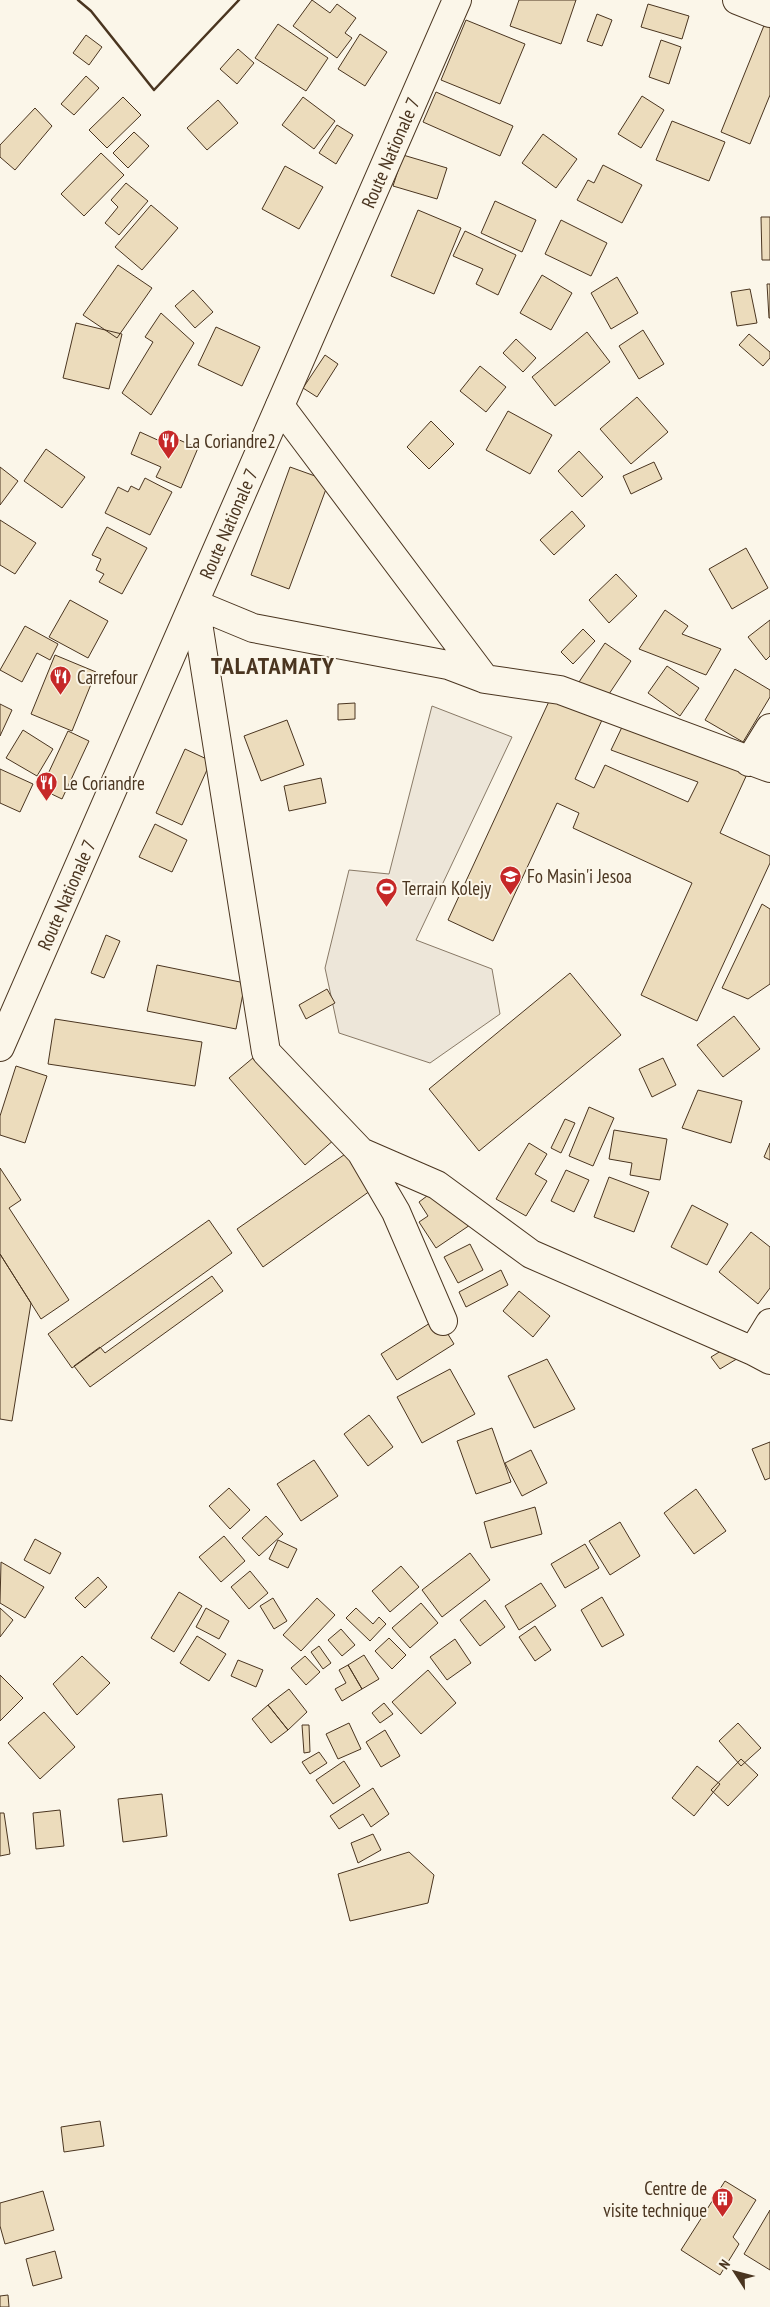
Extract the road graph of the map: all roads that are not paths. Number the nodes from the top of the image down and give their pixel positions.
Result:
1 (458, 0) edge
2 (737, 0) edge
3 (770, 13) edge
4 (280, 406) junction
5 (194, 604) junction
6 (485, 679) junction
7 (770, 728) edge
8 (759, 765) edge
9 (0, 1047) edge
10 (361, 1152) junction
11 (443, 1321) dead end
12 (770, 1323) edge
13 (762, 1356) edge

1 - 4 street, Route Nationale 7
2 - 3 street
4 - 5 street, Route Nationale 7
4 - 6 street
5 - 6 street
5 - 9 street, Route Nationale 7
5 - 10 street
6 - 8 street
7 - 8 street
10 - 11 street
10 - 13 street
12 - 13 street

